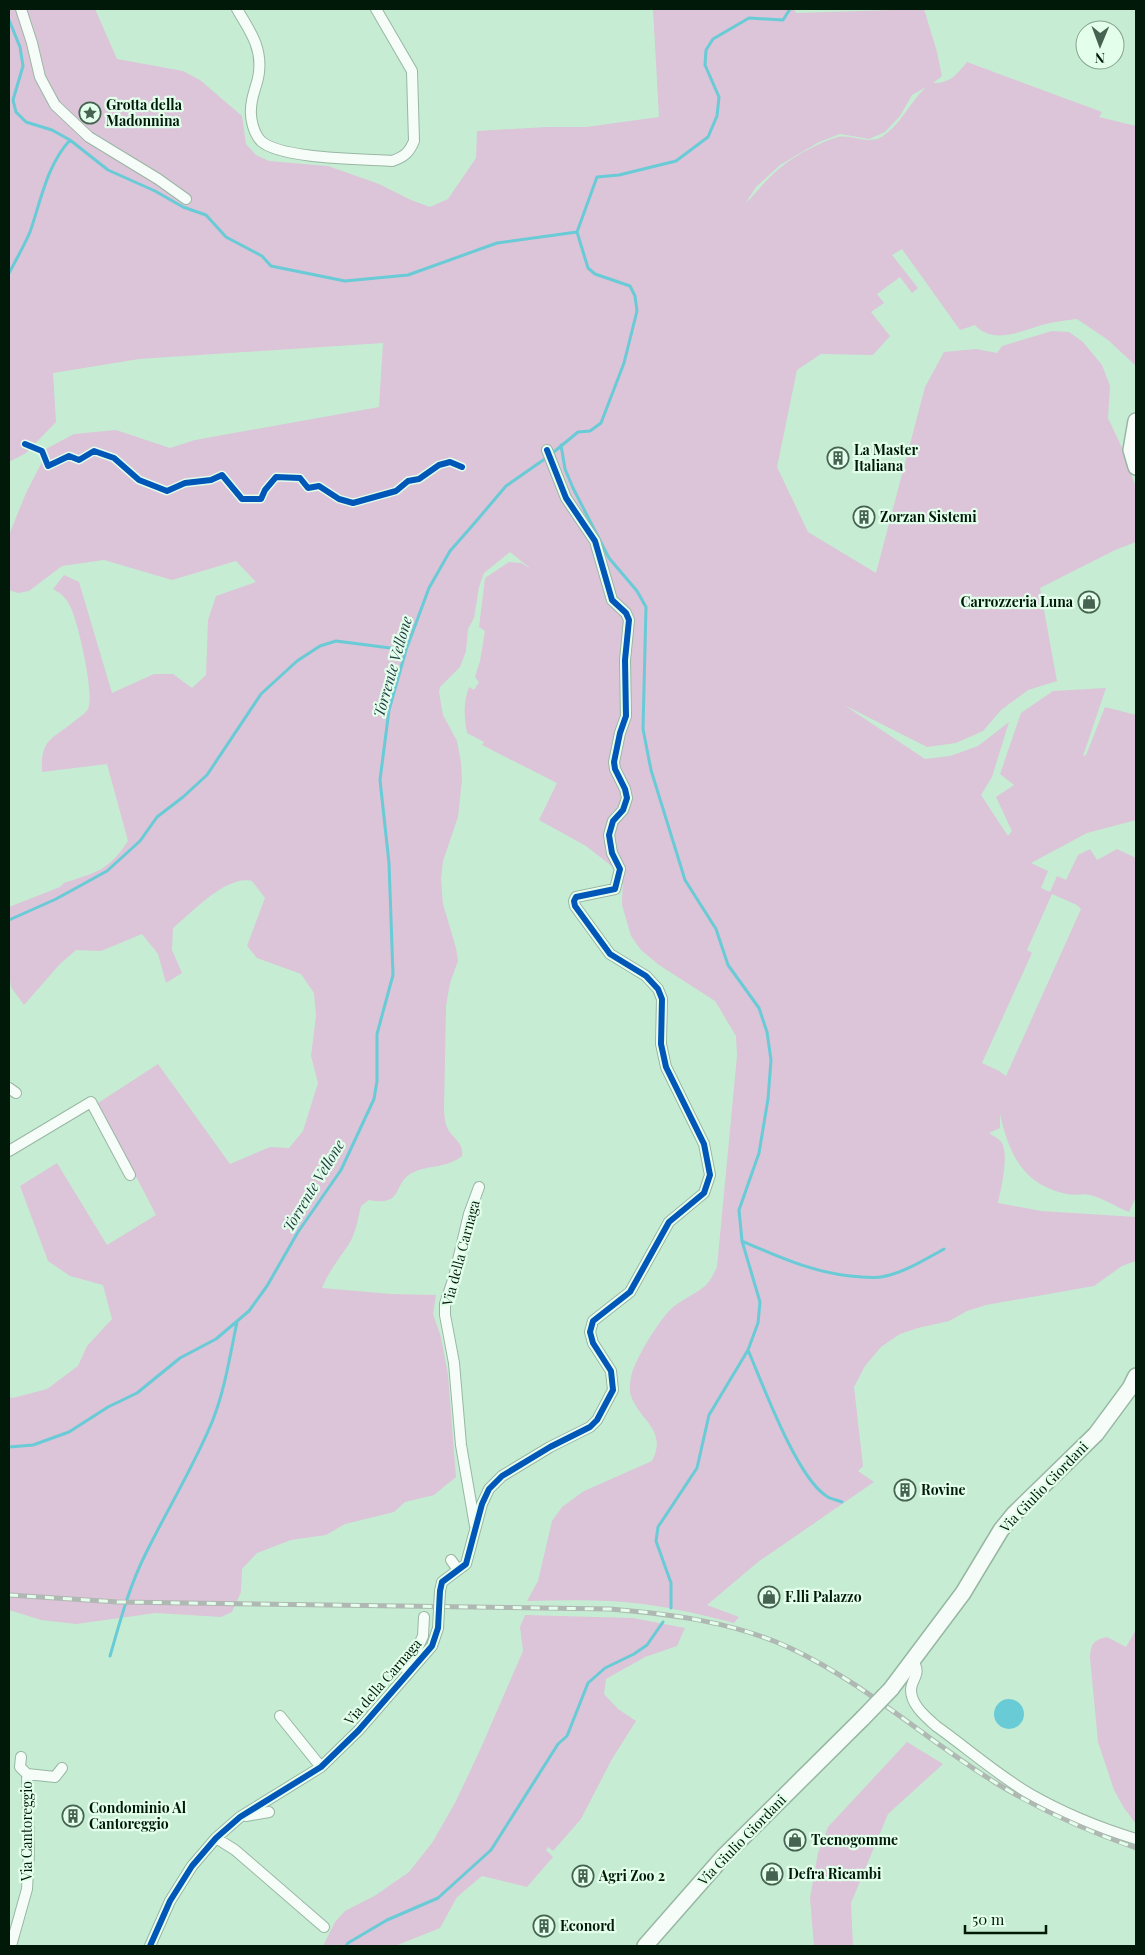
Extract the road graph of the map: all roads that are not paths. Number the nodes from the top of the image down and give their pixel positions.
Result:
1 (21, 9) edge
2 (237, 9) edge
3 (376, 9) edge
4 (186, 199) dead end
5 (1136, 421) edge
6 (547, 450) dead end
7 (1136, 467) edge
8 (9, 1151) edge
9 (130, 1175) dead end
10 (479, 1187) dead end
11 (1136, 1376) edge
12 (476, 1528) junction
13 (451, 1560) dead end
14 (458, 1570) junction
15 (424, 1617) dead end
16 (423, 1630) junction
17 (437, 1631) junction
18 (916, 1656) junction
19 (402, 1681) junction
20 (280, 1716) dead end
21 (21, 1757) dead end
22 (62, 1768) dead end
23 (321, 1768) junction
24 (27, 1774) junction
25 (269, 1812) dead end
26 (240, 1816) junction
27 (216, 1838) junction
28 (1136, 1839) edge
29 (324, 1927) dead end
30 (10, 1946) edge
31 (150, 1946) edge
32 (644, 1946) edge

1 - 4 street
2 - 3 street
5 - 7 street
6 - 12 street, Via della Carnaga
8 - 9 street
10 - 12 street, Via della Carnaga
11 - 18 street, Via Giulio Giordani
12 - 14 street, Via della Carnaga
13 - 14 street
14 - 17 street, Via della Carnaga, bridge
15 - 16 street, Via della Carnaga
16 - 17 street, Via della Carnaga
16 - 19 street, Via della Carnaga
17 - 19 street, Via della Carnaga
18 - 28 street
18 - 32 street, Via Giulio Giordani, bridge
19 - 23 street, Via della Carnaga
20 - 23 street
21 - 24 street, Via Cantoreggio
22 - 24 street, Via Cantoreggio
23 - 26 street, Via della Carnaga
24 - 30 street, Via Cantoreggio
25 - 26 street
26 - 27 street, Via della Carnaga
27 - 29 street
27 - 31 street, Via della Carnaga

